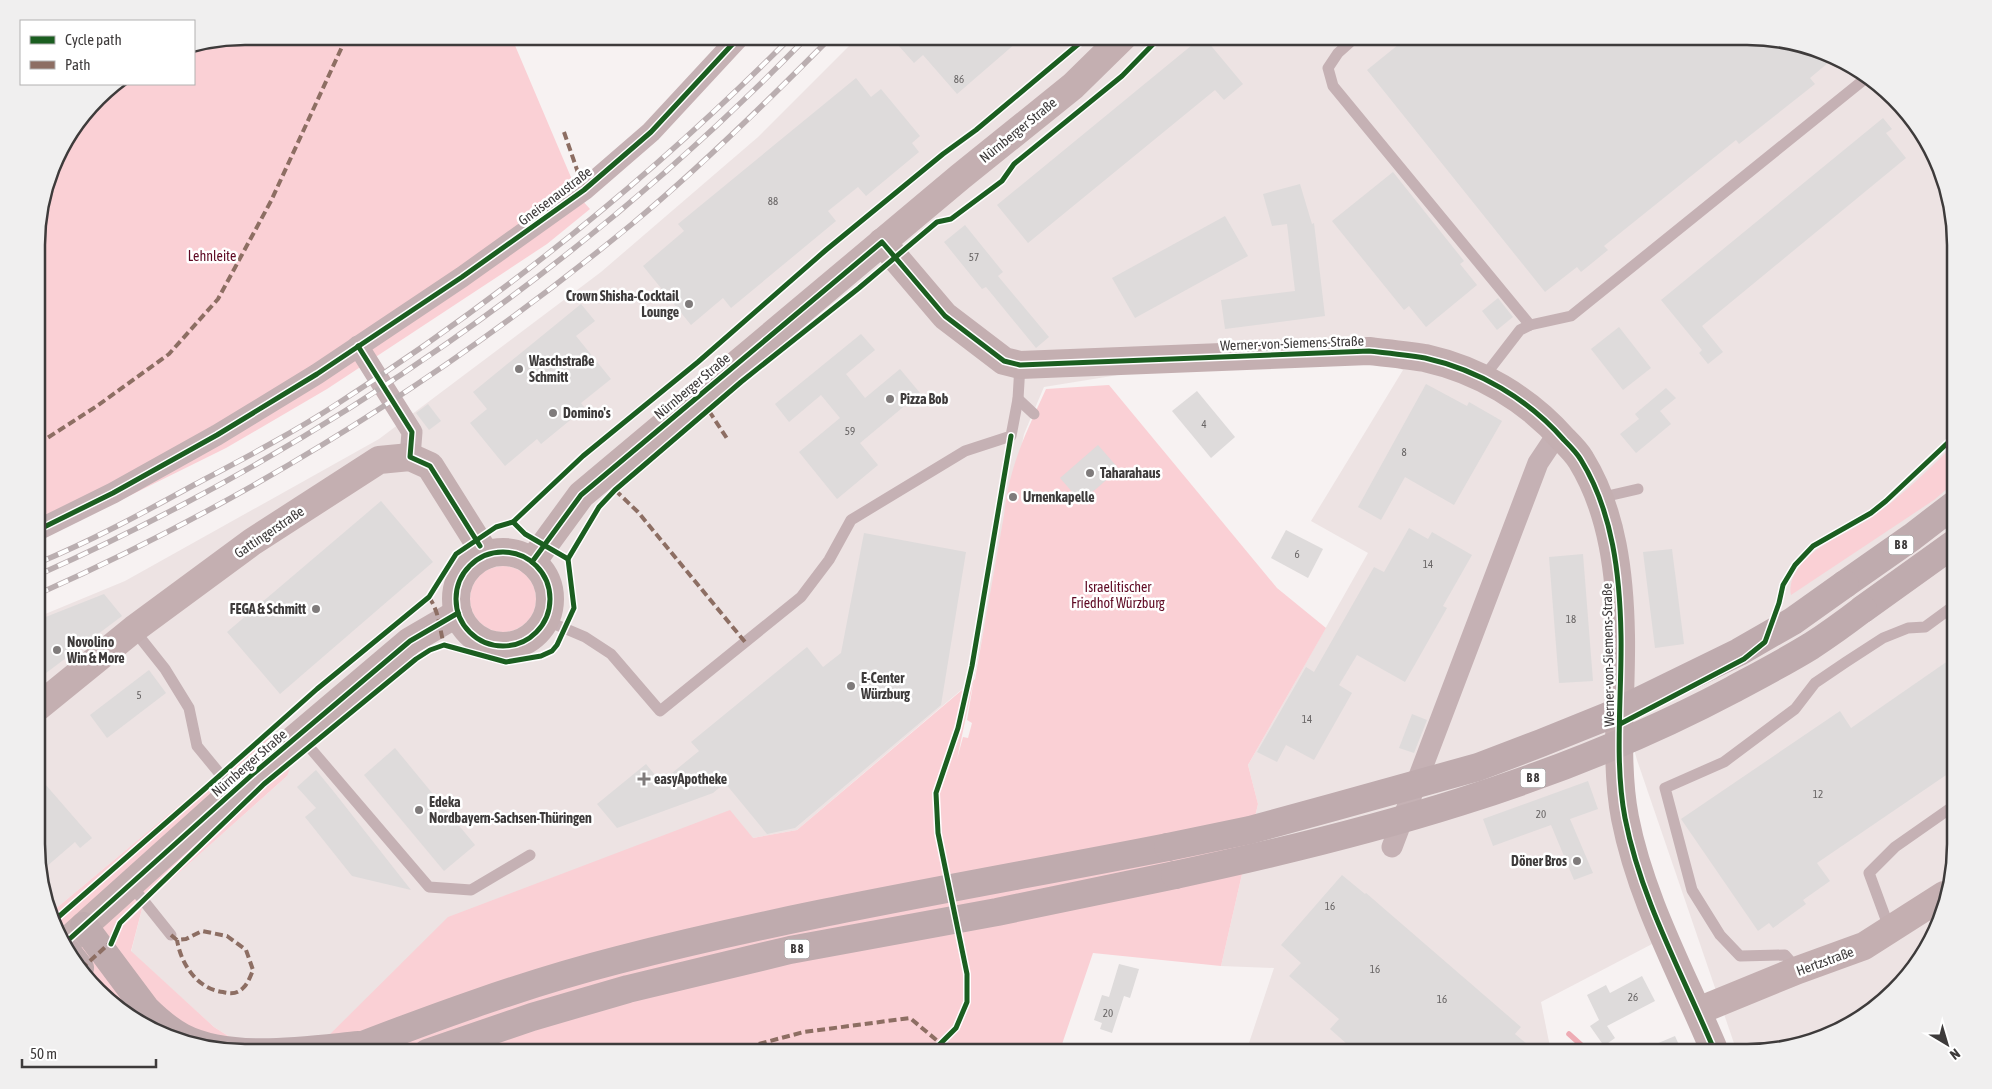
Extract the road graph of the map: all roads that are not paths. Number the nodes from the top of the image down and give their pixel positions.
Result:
1 (732, 45) edge
2 (1115, 45) edge
3 (1347, 45) edge
4 (1862, 81) edge
5 (882, 242) junction
6 (1530, 324) junction
7 (358, 346) junction
8 (1020, 365) junction
9 (1483, 378) junction
10 (1018, 399) junction
11 (1034, 414) dead end
12 (1558, 433) junction
13 (410, 457) junction
14 (1638, 489) dead end
15 (1599, 498) junction
16 (1947, 510) edge
17 (45, 527) edge
18 (1947, 549) edge
19 (486, 555) junction
20 (532, 562) junction
21 (1947, 611) edge
22 (458, 613) junction
23 (545, 620) junction
24 (134, 629) junction
25 (45, 701) edge
26 (299, 735) junction
27 (234, 791) junction
28 (1947, 811) edge
29 (1392, 847) dead end
30 (530, 855) dead end
31 (131, 885) junction
32 (1939, 898) edge
33 (1890, 930) junction
34 (170, 934) dead end
35 (74, 935) edge
36 (1798, 970) junction
37 (1698, 1011) junction
38 (172, 1030) edge
39 (365, 1044) edge
40 (453, 1044) edge
41 (1711, 1044) edge

1 - 7 street, Gneisenaustraße
2 - 5 street, Nürnberger Straße
3 - 6 lane
4 - 6 lane
5 - 8 street, Werner-von-Siemens-Straße
5 - 20 street, Nürnberger Straße
6 - 9 lane
7 - 13 street
7 - 17 street, Gneisenaustraße
8 - 9 street, Werner-von-Siemens-Straße
8 - 10 lane
9 - 12 street, Werner-von-Siemens-Straße
10 - 11 lane
10 - 23 lane
12 - 15 street, Werner-von-Siemens-Straße
12 - 29 street
13 - 19 street
13 - 24 street, Gattingerstraße
14 - 15 lane
15 - 37 street, Werner-von-Siemens-Straße
16 - 39 highway, B 8, bridge
18 - 40 highway, B 8, bridge
19 - 20 street
19 - 22 street
20 - 23 street
21 - 36 lane
22 - 23 street
22 - 26 street, Nürnberger Straße
24 - 25 street, Gattingerstraße
24 - 27 lane
26 - 27 street, Nürnberger Straße
26 - 30 lane
27 - 31 street, Nürnberger Straße
28 - 33 lane
31 - 34 lane
31 - 35 street, Nürnberger Straße
32 - 33 street, Hertzstraße
33 - 36 street, Hertzstraße
35 - 38 highway
36 - 37 street, Hertzstraße
37 - 41 street, Werner-von-Siemens-Straße

